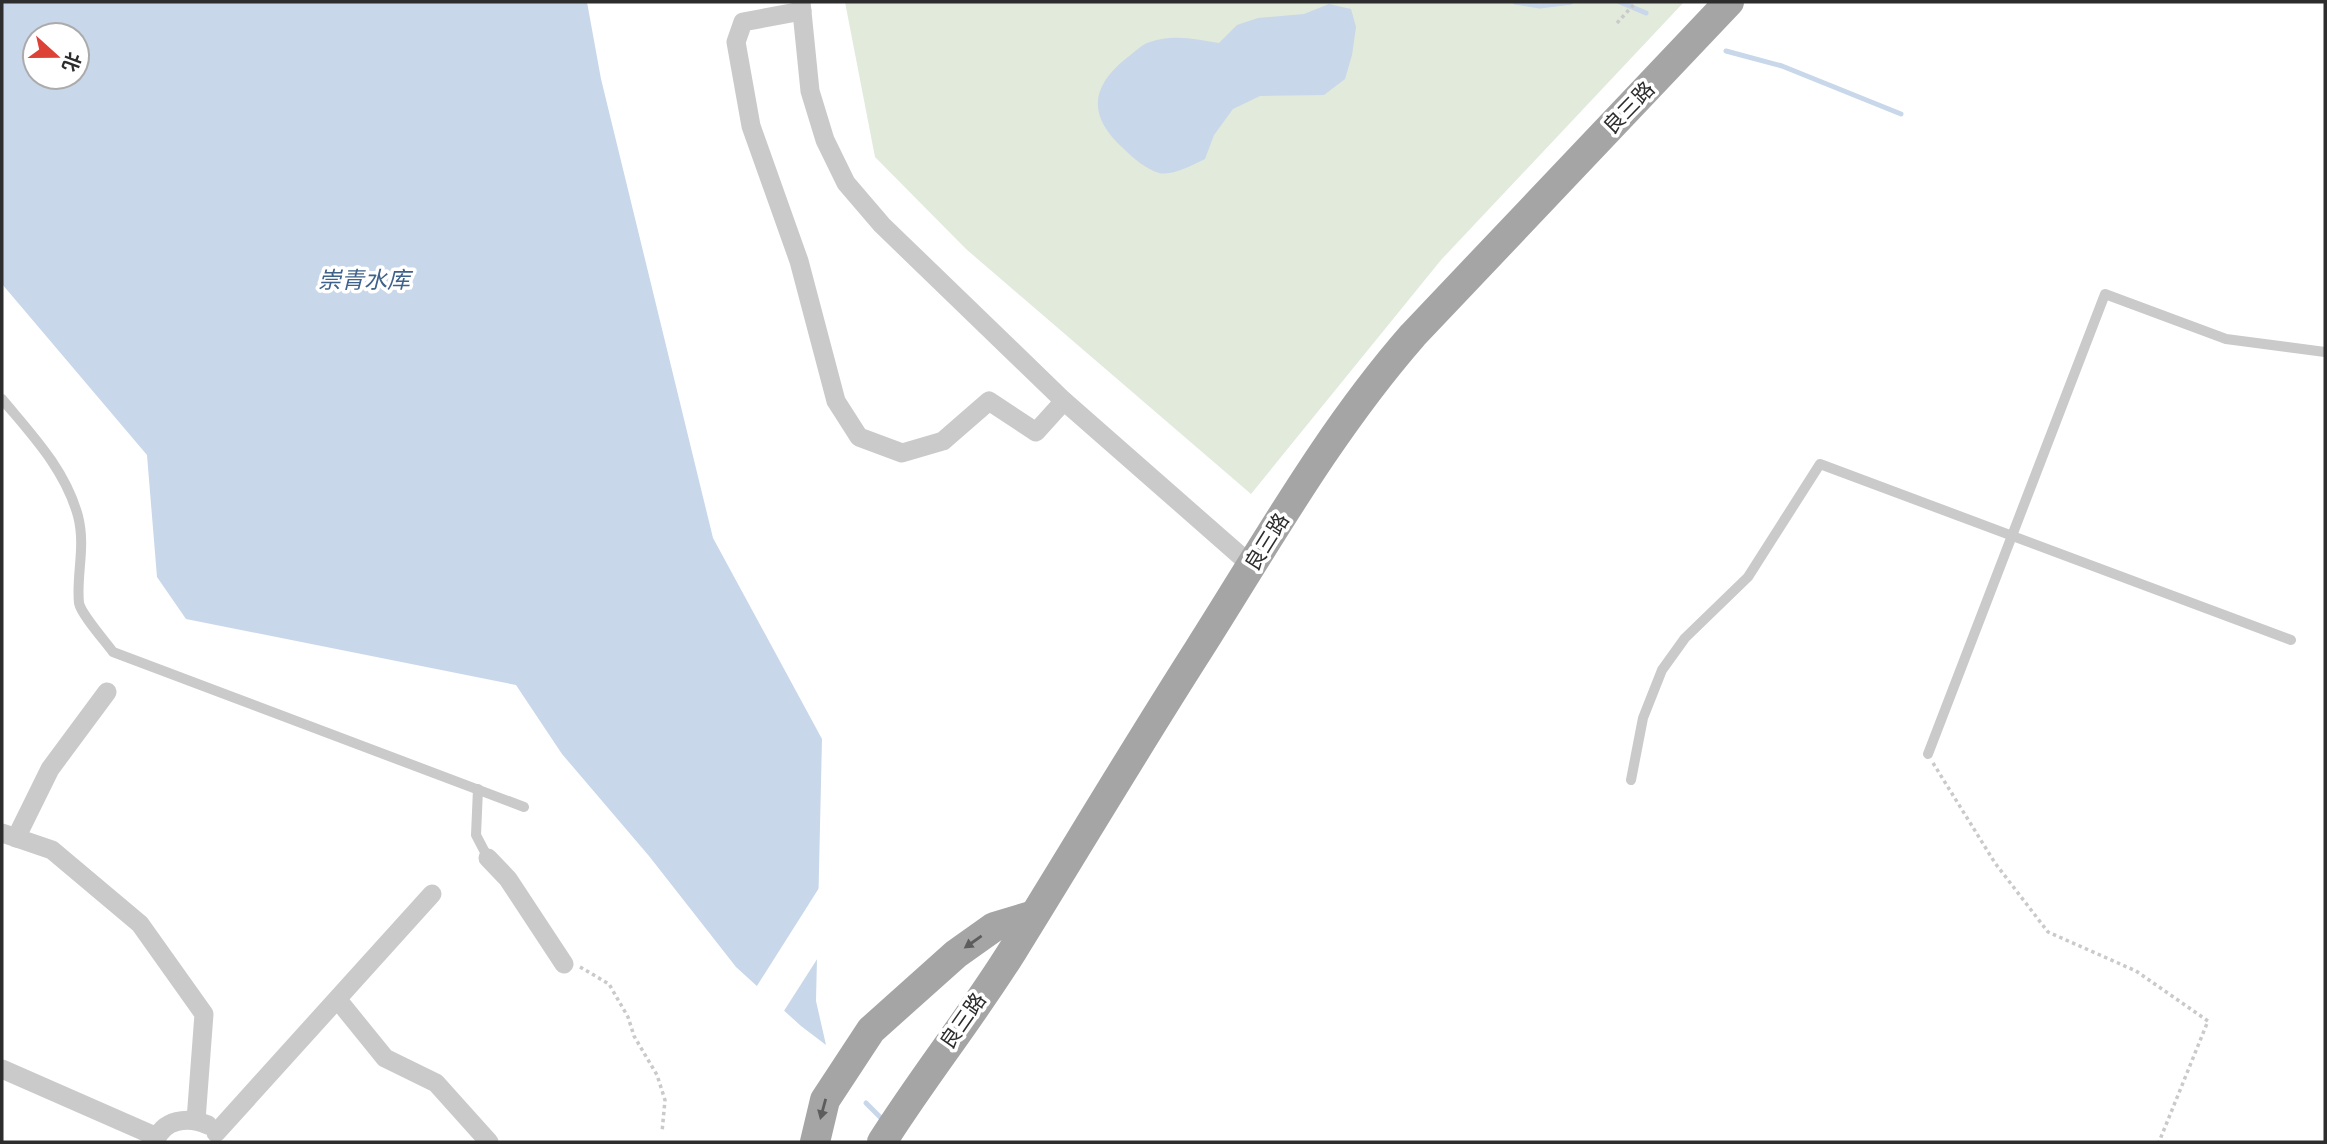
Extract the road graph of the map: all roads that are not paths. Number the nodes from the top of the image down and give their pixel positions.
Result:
1 (1729, 2) edge
2 (801, 7) edge
3 (2325, 352) edge
4 (2, 399) edge
5 (1064, 401) junction
6 (2012, 535) junction
7 (1252, 566) junction
8 (2291, 639) dead end
9 (107, 692) dead end
10 (1928, 754) road end
11 (1631, 780) dead end
12 (478, 789) junction
13 (524, 807) dead end
14 (9, 835) edge
15 (488, 858) joint
16 (432, 894) dead end
17 (1034, 915) junction
18 (564, 964) road end
19 (338, 1000) junction
20 (2, 1069) edge
21 (196, 1120) junction
22 (219, 1138) edge
23 (156, 1140) edge
24 (489, 1142) edge
25 (816, 1142) edge
26 (881, 1142) edge

1 - 7 main road, 良三路
2 - 5 street
2 - 5 street
3 - 6 lane
4 - 12 lane
5 - 7 street
6 - 8 lane
6 - 10 lane
6 - 11 lane
7 - 17 main road, 良三路
9 - 14 street
12 - 13 lane
12 - 15 lane
14 - 21 street
15 - 18 street
16 - 19 street
17 -> 25 main road
17 - 26 main road, 良三路
19 - 22 street
19 - 24 street
20 - 23 street
21 - 22 street
21 - 23 street

